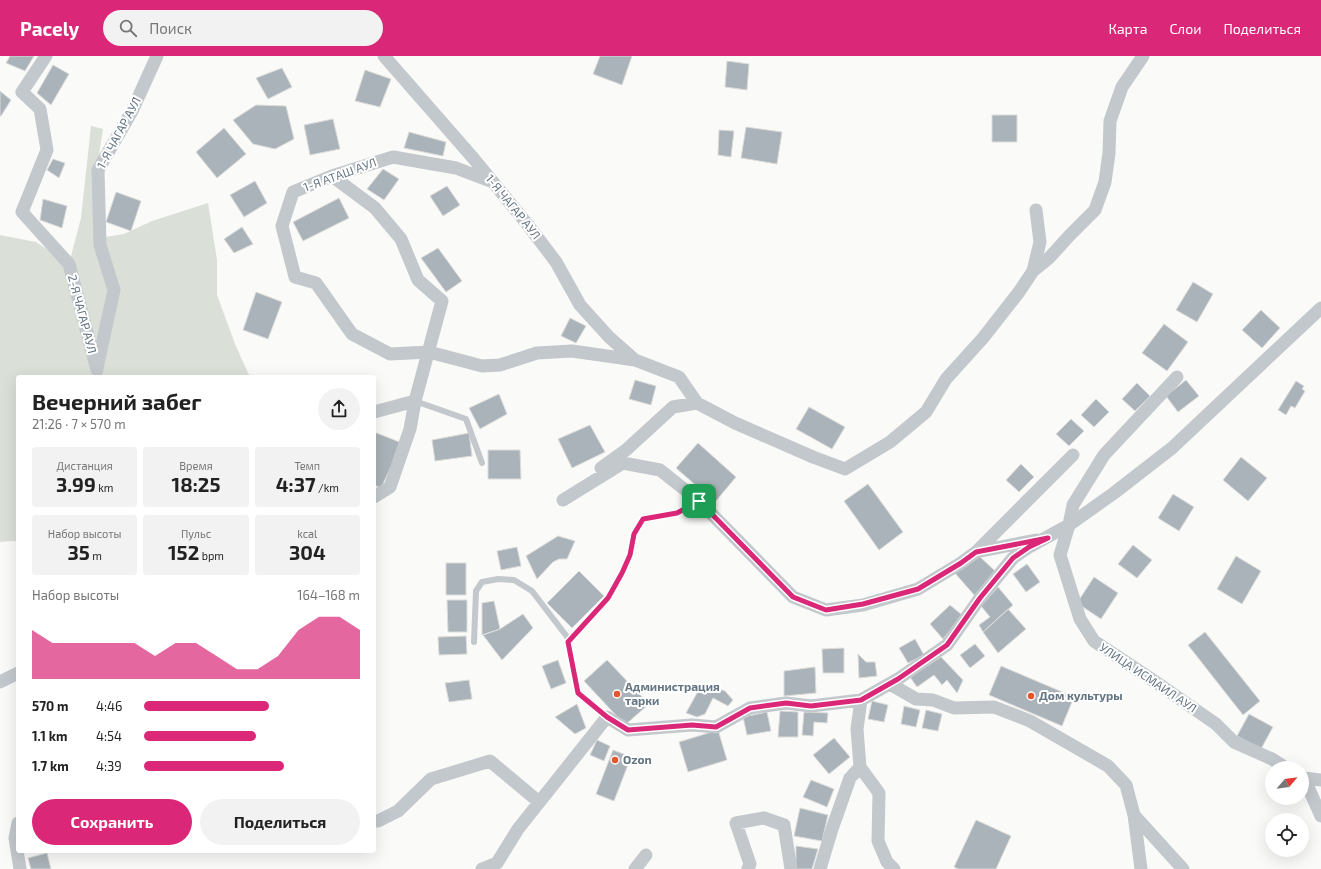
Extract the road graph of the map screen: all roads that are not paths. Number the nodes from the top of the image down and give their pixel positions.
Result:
1 (46, 56) edge
2 (157, 56) edge
3 (384, 56) edge
4 (1143, 56) edge
5 (332, 176) junction
6 (493, 182) junction
7 (1036, 210) dead end
8 (1033, 271) junction
9 (1321, 308) edge
10 (429, 352) junction
11 (636, 360) junction
12 (97, 374) edge
13 (1177, 377) dead end
14 (415, 401) junction
15 (697, 403) junction
16 (376, 411) edge
17 (1073, 455) dead end
18 (482, 463) dead end
19 (376, 496) edge
20 (699, 501) junction
21 (1069, 525) junction
22 (1048, 538) junction
23 (976, 552) junction
24 (474, 642) dead end
25 (568, 642) junction
26 (16, 674) edge
27 (0, 682) edge
28 (890, 684) junction
29 (861, 700) junction
30 (607, 717) junction
31 (1275, 761) edge
32 (860, 768) junction
33 (1309, 779) edge
34 (1321, 780) edge
35 (1309, 791) edge
36 (539, 802) junction
37 (1134, 815) junction
38 (1321, 816) edge
39 (376, 821) edge
40 (16, 833) edge
41 (16, 844) edge
42 (17, 853) edge
43 (646, 855) dead end
44 (20, 869) edge
45 (482, 869) edge
46 (636, 869) edge
47 (748, 869) edge
48 (790, 869) edge
49 (820, 869) edge
50 (894, 869) edge
51 (1141, 869) edge
52 (1183, 869) edge

1 - 12 street, 2-Я ЧАГАР АУЛ
2 - 12 street, 1-Я ЧАГАР АУЛ
3 - 6 street, 1-Я ЧАГАР АУЛ
4 - 8 street
5 - 6 street, 1-Я АТАШ АУЛ
5 - 10 street
5 - 10 street, 1-Я АТАШ АУЛ
6 - 11 street, 1-Я ЧАГАР АУЛ
7 - 8 street
8 - 15 street
9 - 21 street
10 - 11 street
10 - 14 street
11 - 15 street
13 - 21 street, УЛИЦА ИСМАИЛ АУЛ
14 - 16 street
14 - 18 lane
14 - 19 street
15 - 20 street
17 - 23 street
20 - 23 street
20 - 25 lane
21 - 22 street
21 - 31 street, УЛИЦА ИСМАИЛ АУЛ
22 - 23 street
22 - 28 street
24 - 25 lane
25 - 30 lane
26 - 27 street
28 - 29 street
28 - 37 street
29 - 30 street
29 - 32 street
30 - 36 street
32 - 49 street
32 - 50 street
33 - 34 street
35 - 38 street
36 - 39 street
36 - 45 street
37 - 51 street
37 - 52 street
40 - 41 street
42 - 44 street
43 - 46 street
47 - 48 street

